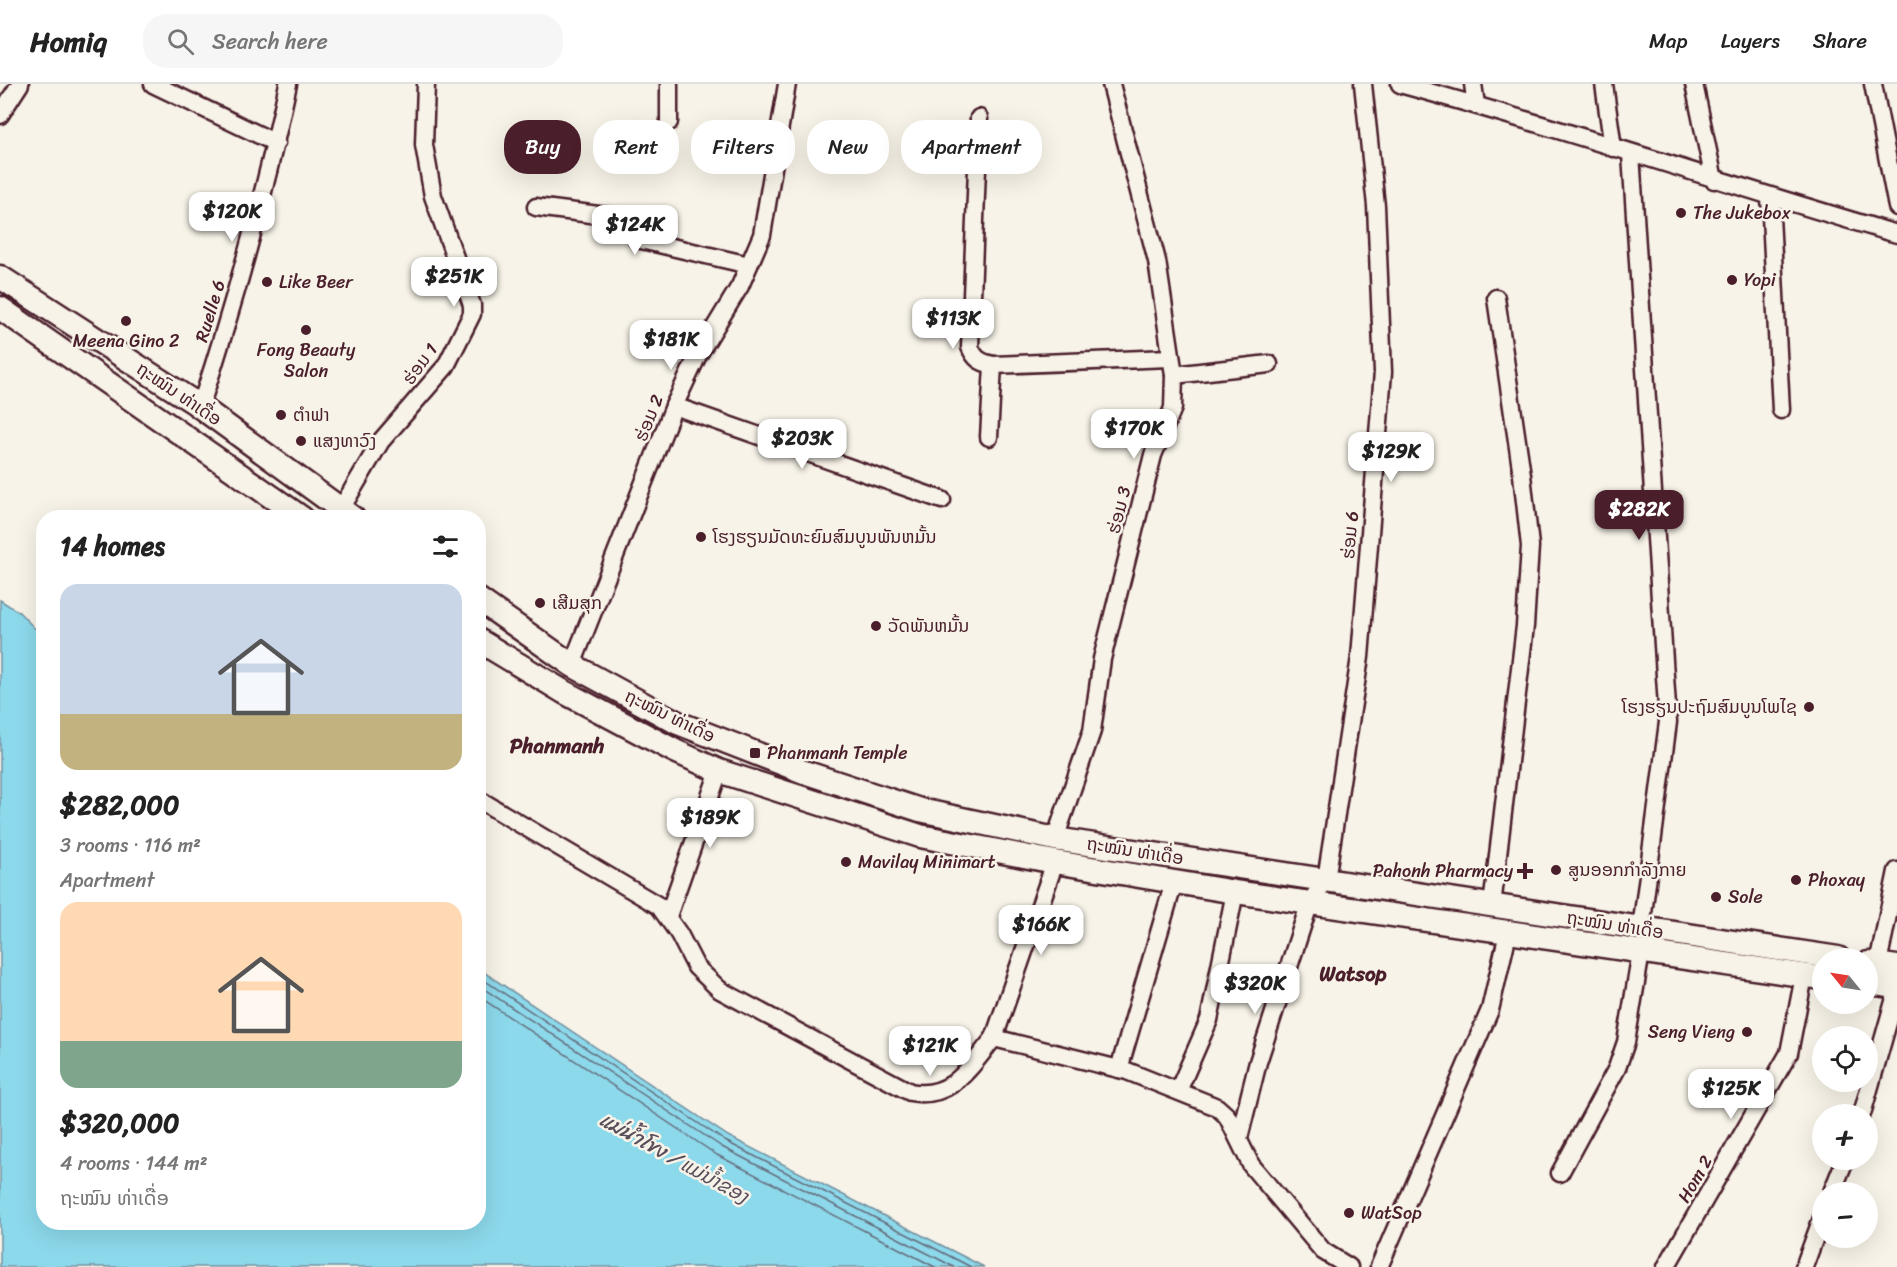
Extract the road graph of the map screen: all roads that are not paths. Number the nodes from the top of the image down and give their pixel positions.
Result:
1 (20, 84) edge
2 (153, 84) edge
3 (288, 84) edge
4 (426, 84) edge
5 (669, 84) edge
6 (787, 84) edge
7 (1111, 84) edge
8 (1363, 84) edge
9 (1400, 84) edge
10 (1473, 84) edge
11 (1604, 84) edge
12 (1694, 84) edge
13 (1873, 84) edge
14 (1476, 105) junction
15 (0, 115) edge
16 (980, 118) dead end
17 (669, 120) edge
18 (276, 143) junction
19 (1612, 148) junction
20 (1631, 154) junction
21 (1714, 180) junction
22 (1770, 197) junction
23 (536, 207) dead end
24 (1897, 207) edge
25 (1897, 234) edge
26 (749, 265) junction
27 (0, 277) edge
28 (1496, 298) dead end
29 (0, 308) edge
30 (1269, 364) dead end
31 (993, 365) junction
32 (1172, 366) junction
33 (197, 405) junction
34 (674, 406) junction
35 (1781, 410) dead end
36 (176, 429) junction
37 (989, 437) dead end
38 (942, 500) dead end
39 (291, 510) edge
40 (343, 510) edge
41 (348, 510) edge
42 (486, 605) edge
43 (486, 645) edge
44 (572, 665) junction
45 (719, 771) junction
46 (486, 804) edge
47 (1056, 839) junction
48 (1054, 862) junction
49 (1897, 871) edge
50 (1326, 880) junction
51 (1174, 882) junction
52 (1235, 892) junction
53 (1310, 902) junction
54 (1492, 906) junction
55 (668, 916) junction
56 (1641, 929) junction
57 (1508, 933) junction
58 (1641, 952) junction
59 (1812, 954) edge
60 (1878, 967) edge
61 (1878, 973) edge
62 (1812, 977) edge
63 (1812, 980) edge
64 (1897, 989) edge
65 (994, 1038) junction
66 (1119, 1069) junction
67 (1178, 1091) junction
68 (1865, 1104) edge
69 (1239, 1138) junction
70 (1560, 1173) dead end
71 (1812, 1245) edge
72 (1349, 1267) edge
73 (1379, 1267) edge
74 (1666, 1267) edge
75 (1804, 1267) edge

1 - 15 street
2 - 18 street
3 - 18 street, Ruelle 6
4 - 41 street, ຮ່ອມ 1
5 - 17 street
6 - 26 street, ຮ່ອມ 2
7 - 32 street, ຮ່ອມ 3
8 - 50 street, ຮ່ອມ 6
9 - 14 street
10 - 14 street
11 - 19 street
12 - 21 street
13 - 24 street
14 - 19 street
16 - 31 street
18 - 33 street, Ruelle 6
19 - 20 street
20 - 21 street
20 - 56 street
21 - 22 street
22 - 25 street
22 - 35 street
23 - 26 street
26 - 34 street, ຮ່ອມ 2
27 - 33 main road, ຖະໝົນ ທ່າເດື່ອ
28 - 54 street
29 - 36 main road, ຖະໝົນ ທ່າເດື່ອ
30 - 32 street
31 - 32 street
31 - 37 street
32 - 47 street, ຮ່ອມ 3
33 - 36 main road
33 - 40 main road, ຖະໝົນ ທ່າເດື່ອ
34 - 38 street
34 - 44 street, ຮ່ອມ 2
36 - 39 main road, ຖະໝົນ ທ່າເດື່ອ
42 - 44 main road, ຖະໝົນ ທ່າເດື່ອ
43 - 45 main road, ຖະໝົນ ທ່າເດື່ອ
44 - 47 main road, ຖະໝົນ ທ່າເດື່ອ
45 - 48 main road, ຖະໝົນ ທ່າເດື່ອ
45 - 55 street
46 - 55 street
47 - 50 main road, ຖະໝົນ ທ່າເດື່ອ
48 - 51 main road, ຖະໝົນ ທ່າເດື່ອ
48 - 65 street
49 - 60 street
50 - 53 street
50 - 54 main road, ຖະໝົນ ທ່າເດື່ອ
51 - 52 main road, ຖະໝົນ ທ່າເດື່ອ
51 - 66 street
52 - 53 main road, ຖະໝົນ ທ່າເດື່ອ
52 - 67 street
53 - 57 main road, ຖະໝົນ ທ່າເດື່ອ
53 - 69 street
54 - 56 main road, ຖະໝົນ ທ່າເດື່ອ
55 - 65 street
56 - 59 main road, ຖະໝົນ ທ່າເດື່ອ
57 - 58 main road, ຖະໝົນ ທ່າເດື່ອ
57 - 73 street
58 - 62 main road, ຖະໝົນ ທ່າເດື່ອ
58 - 70 street
61 - 64 main road
63 - 74 street, Hom 2
64 - 68 street
65 - 66 street
66 - 67 street
67 - 69 street
69 - 72 street
71 - 75 street

